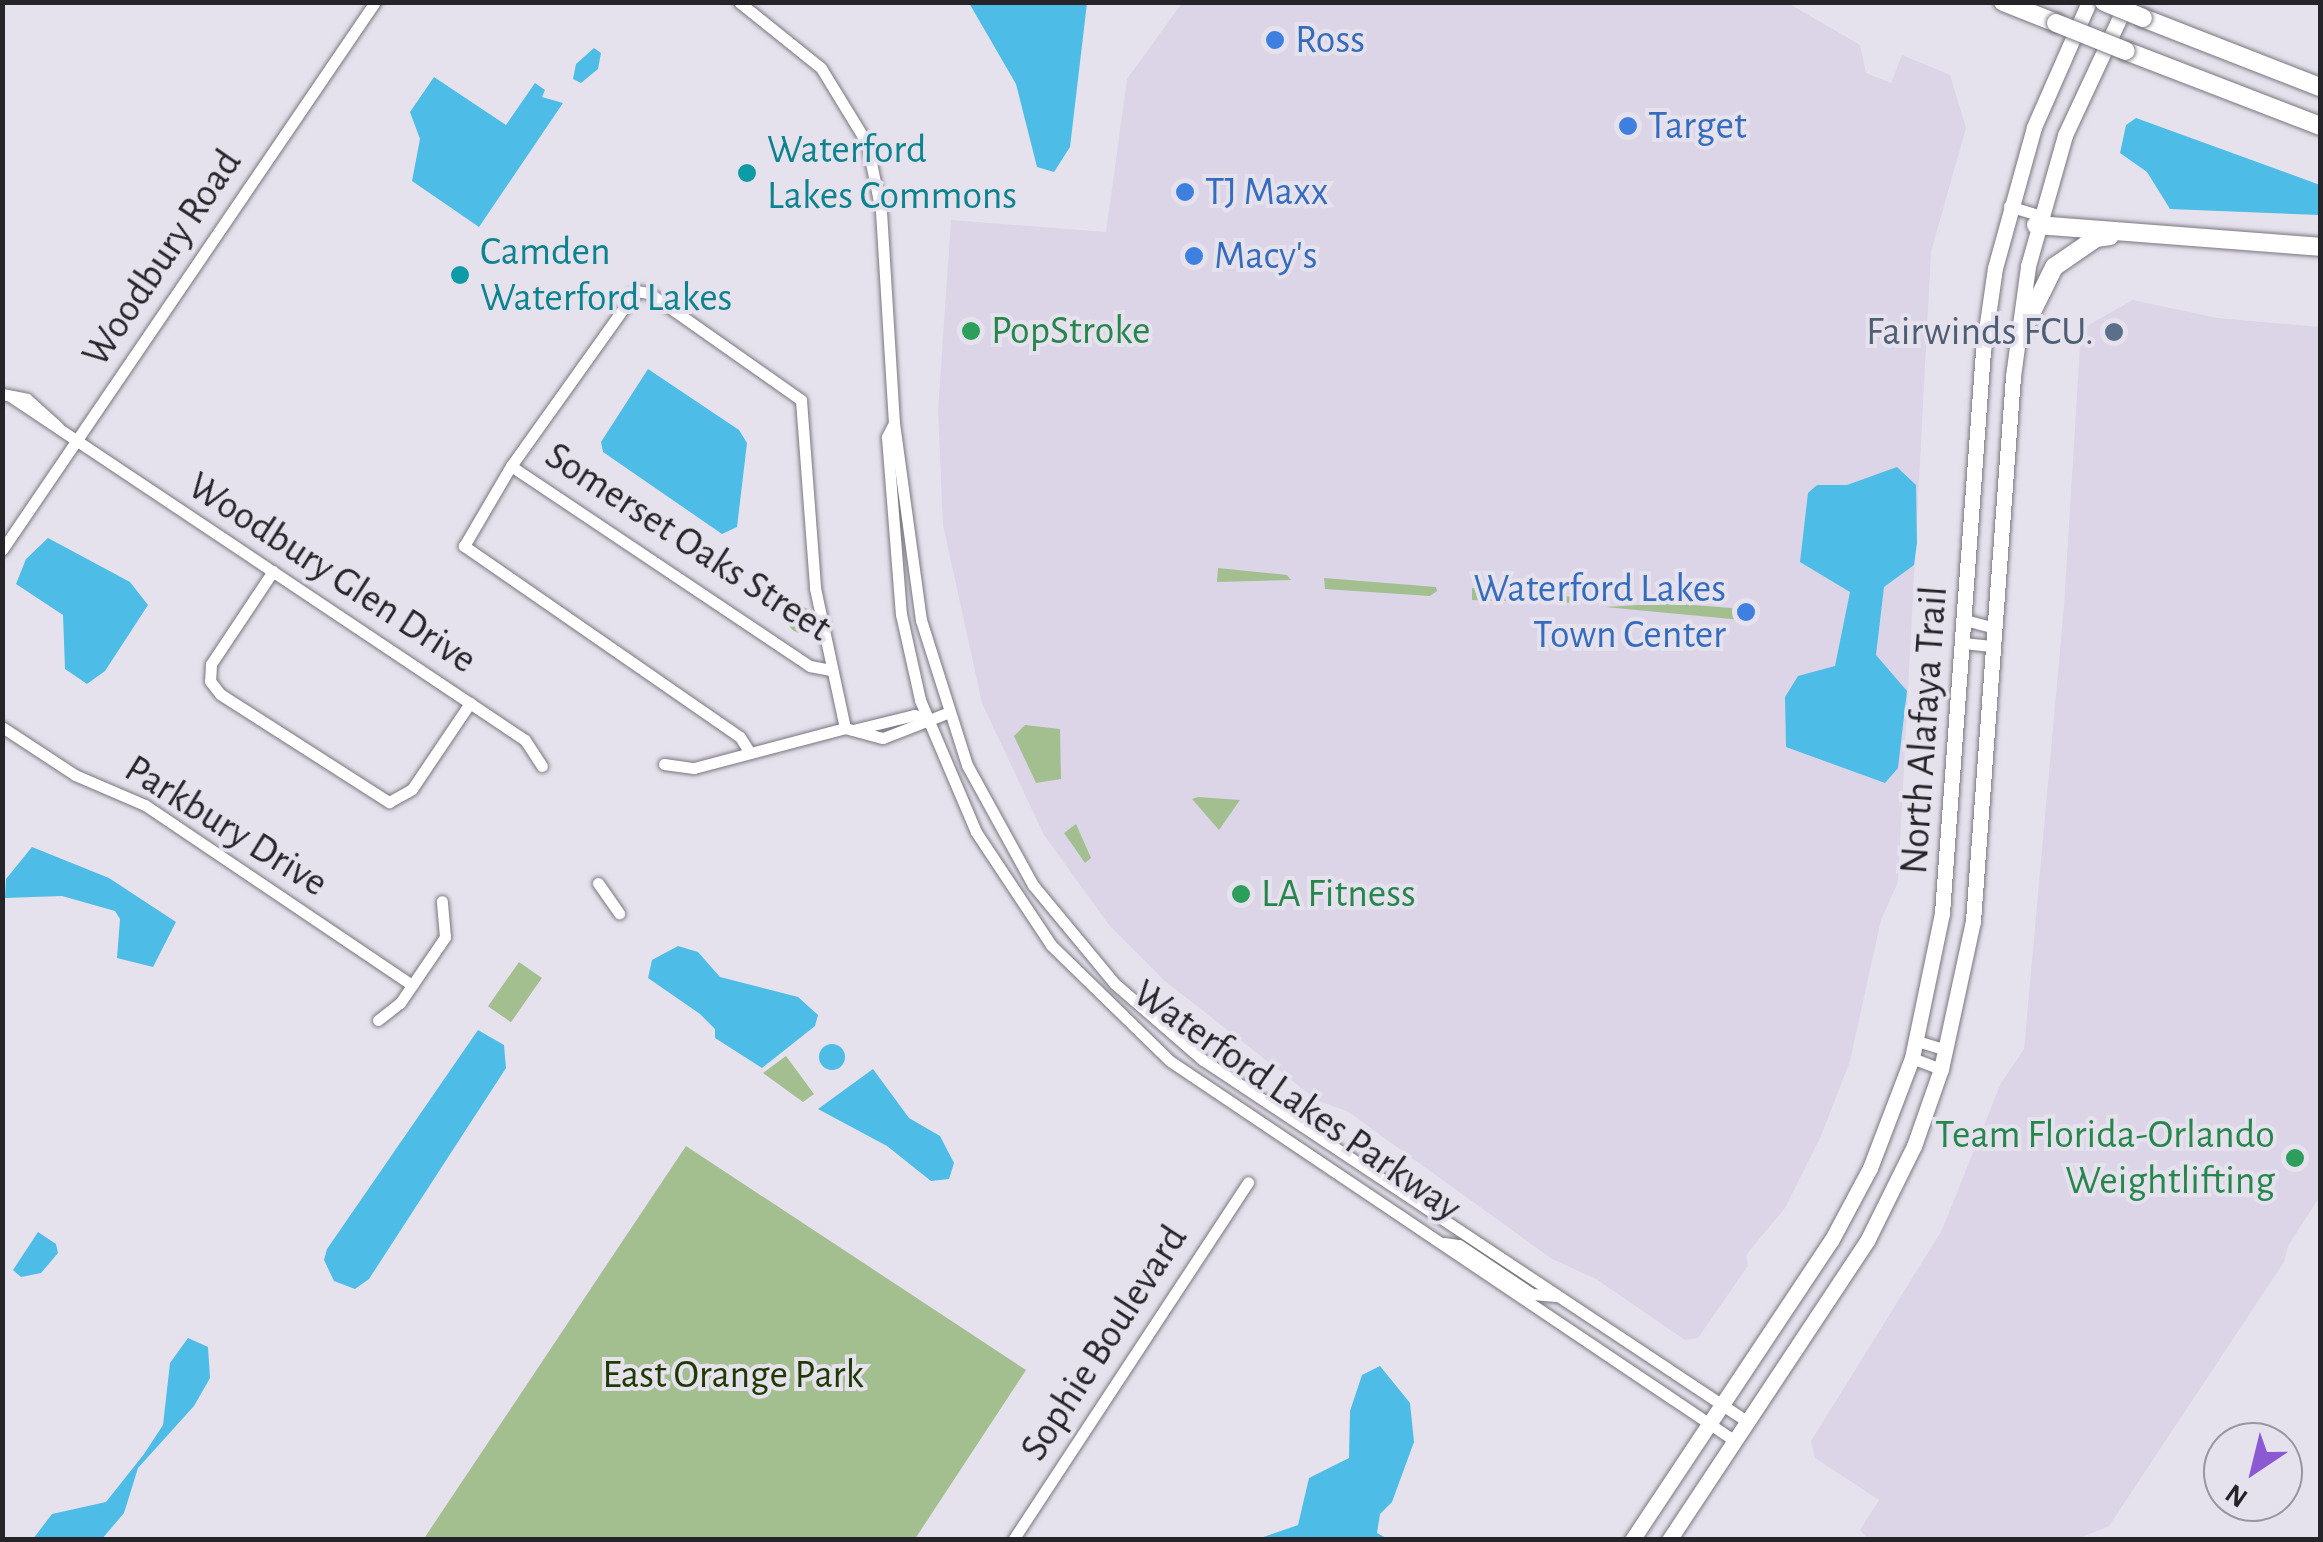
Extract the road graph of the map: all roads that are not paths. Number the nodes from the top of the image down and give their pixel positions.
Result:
1 (375, 2) edge
2 (739, 2) edge
3 (2003, 2) edge
4 (2090, 2) edge
5 (2104, 2) edge
6 (2128, 2) edge
7 (2320, 87) edge
8 (2320, 126) edge
9 (2008, 206) junction
10 (2038, 220) junction
11 (2004, 223) junction
12 (2134, 232) junction
13 (2320, 247) edge
14 (2017, 342) junction
15 (6, 395) edge
16 (894, 423) junction
17 (78, 441) junction
18 (511, 466) junction
19 (2, 550) edge
20 (273, 571) junction
21 (1964, 620) junction
22 (1995, 628) junction
23 (1964, 643) junction
24 (1994, 646) junction
25 (831, 670) junction
26 (470, 703) junction
27 (947, 713) junction
28 (926, 719) junction
29 (2, 727) edge
30 (849, 729) junction
31 (750, 753) junction
32 (664, 764) dead end
33 (542, 766) dead end
34 (598, 883) dead end
35 (442, 901) dead end
36 (620, 914) dead end
37 (1082, 948) junction
38 (1065, 961) junction
39 (412, 985) junction
40 (378, 1020) dead end
41 (1917, 1041) junction
42 (1946, 1050) junction
43 (1912, 1058) junction
44 (1940, 1069) junction
45 (1248, 1182) dead end
46 (1440, 1243) junction
47 (1558, 1296) junction
48 (1723, 1405) junction
49 (1748, 1422) junction
50 (1711, 1423) junction
51 (1735, 1441) junction
52 (1014, 1540) edge
53 (1632, 1540) edge
54 (1669, 1540) edge

1 - 17 street, Woodbury Road
2 - 16 street, Waterford Lakes Parkway
3 - 8 highway, bridge
4 - 9 main road, North Alafaya Trail
5 - 7 highway, bridge
6 - 10 main road, North Alafaya Trail
9 - 10 street
9 - 11 main road, North Alafaya Trail
10 - 11 main road
10 - 12 highway
10 - 14 main road, North Alafaya Trail
11 - 21 main road, North Alafaya Trail
12 - 13 highway
12 - 14 highway
14 - 22 main road, North Alafaya Trail
15 - 17 street, Woodbury Glen Drive
16 - 27 street, Waterford Lakes Parkway
16 - 28 street, Waterford Lakes Parkway
17 - 19 street, Woodbury Road
17 - 20 street, Woodbury Glen Drive
18 - 25 street, Somerset Oaks Street
18 - 25 street
18 - 31 street
20 - 26 street, Woodbury Glen Drive
20 - 26 street
21 - 22 street
21 - 23 main road, North Alafaya Trail
22 - 24 main road, North Alafaya Trail
23 - 24 street
23 - 41 main road, North Alafaya Trail
24 - 42 main road, North Alafaya Trail
25 - 30 street
26 - 33 street, Woodbury Glen Drive
27 - 28 street
27 - 37 street, Waterford Lakes Parkway
28 - 30 street
28 - 38 street, Waterford Lakes Parkway
29 - 39 street, Parkbury Drive
30 - 31 street
31 - 32 street
34 - 36 street
35 - 39 street
37 - 38 street
37 - 47 street, Waterford Lakes Parkway
38 - 46 street, Waterford Lakes Parkway
39 - 40 street
41 - 42 street
41 - 43 main road, North Alafaya Trail
42 - 44 main road, North Alafaya Trail
43 - 44 street
43 - 48 main road, North Alafaya Trail
44 - 49 main road, North Alafaya Trail
45 - 52 street, Sophie Boulevard
46 - 47 street
46 - 50 street, Waterford Lakes Parkway
47 - 48 street, Waterford Lakes Parkway
48 - 49 street, Waterford Lakes Parkway
48 - 50 main road, North Alafaya Trail
49 - 51 main road, North Alafaya Trail
50 - 51 street, Waterford Lakes Parkway
50 - 53 main road, North Alafaya Trail
51 - 54 main road, North Alafaya Trail

